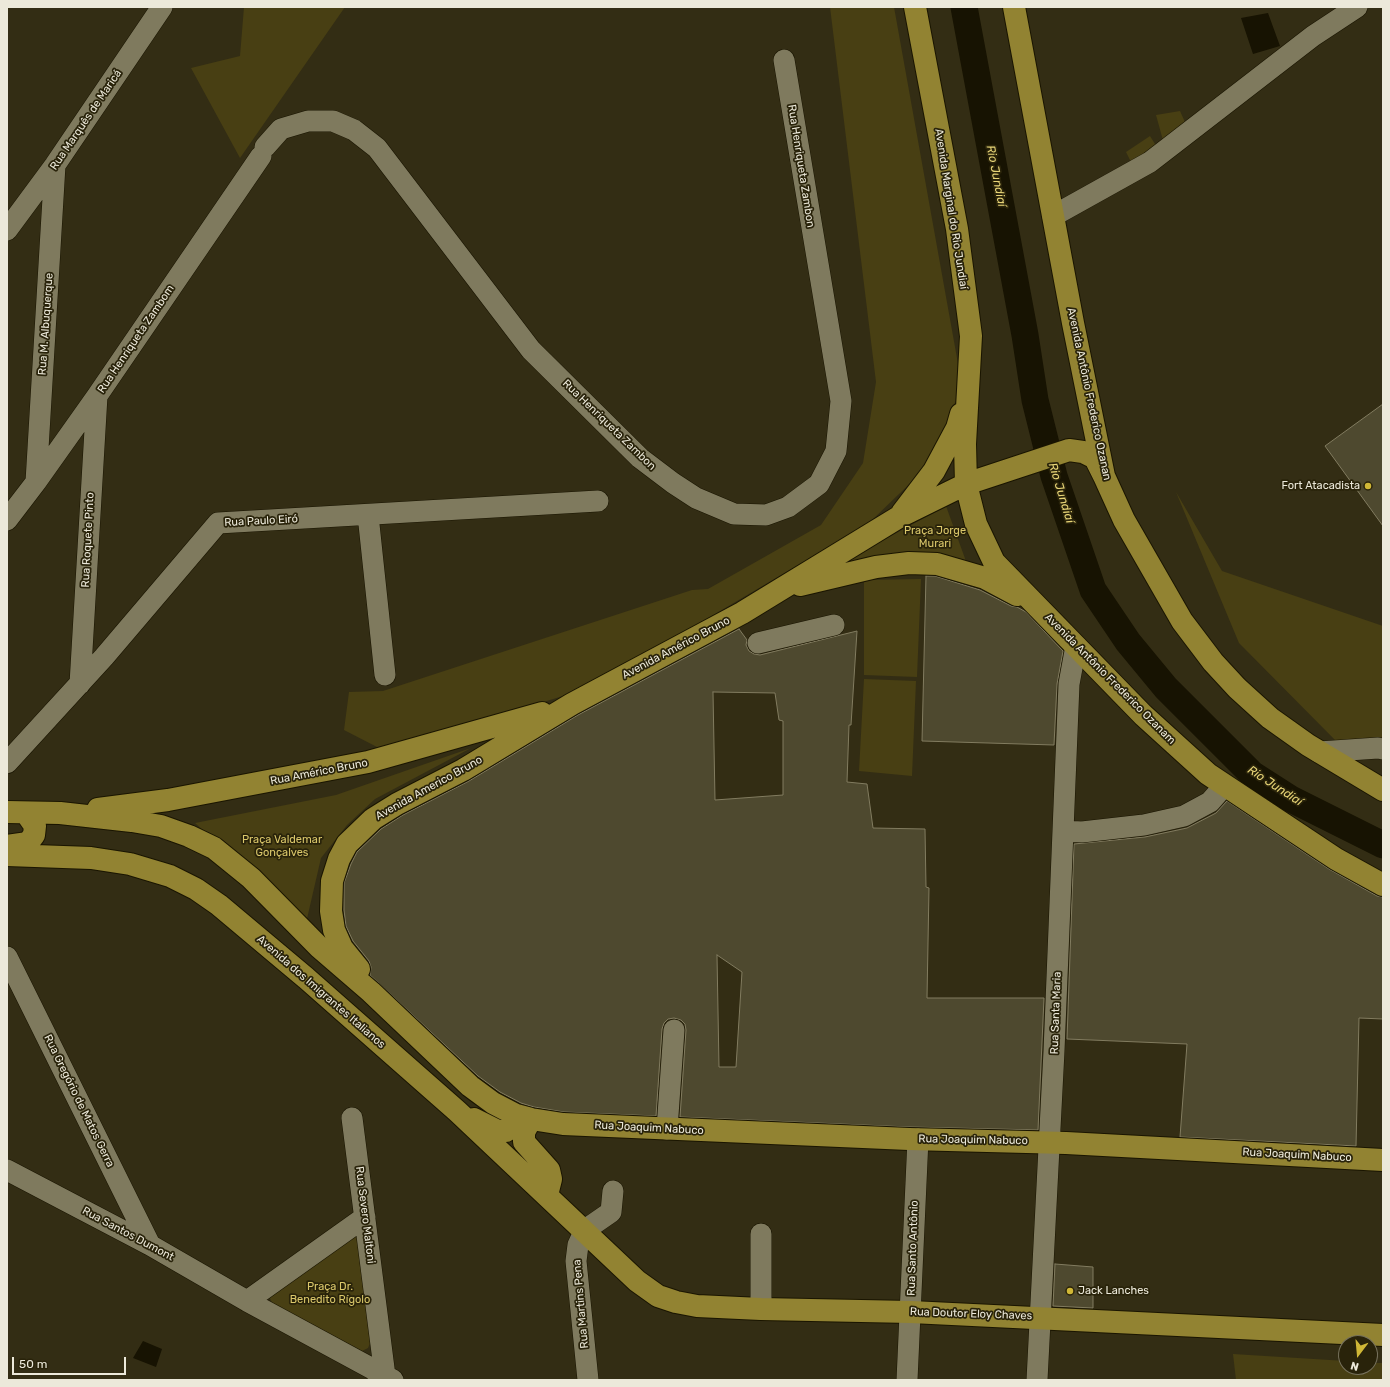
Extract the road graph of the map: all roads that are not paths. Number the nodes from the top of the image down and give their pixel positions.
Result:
1 (162, 7) edge
2 (915, 7) edge
3 (1014, 7) edge
4 (1356, 7) edge
5 (784, 60) dead end
6 (263, 152) joint
7 (55, 165) junction
8 (1053, 216) junction
9 (7, 230) edge
10 (969, 388) junction
11 (97, 396) junction
12 (1104, 476) junction
13 (36, 482) junction
14 (966, 484) junction
15 (598, 501) dead end
16 (368, 515) junction
17 (899, 517) junction
18 (7, 520) edge
19 (780, 591) junction
20 (1034, 603) junction
21 (834, 625) dead end
22 (758, 644) dead end
23 (1076, 646) junction
24 (385, 675) dead end
25 (80, 684) junction
26 (572, 704) junction
27 (1383, 750) edge
28 (1319, 752) junction
29 (7, 763) edge
30 (1224, 786) junction
31 (1383, 790) edge
32 (17, 812) edge
33 (60, 813) junction
34 (1063, 831) junction
35 (7, 846) edge
36 (7, 855) edge
37 (1383, 885) edge
38 (7, 957) edge
39 (370, 992) junction
40 (674, 1030) dead end
41 (457, 1110) junction
42 (523, 1117) junction
43 (352, 1118) dead end
44 (667, 1129) junction
45 (918, 1139) junction
46 (1049, 1142) junction
47 (1383, 1160) edge
48 (7, 1170) edge
49 (613, 1191) dead end
50 (547, 1195) junction
51 (365, 1217) junction
52 (585, 1230) junction
53 (761, 1234) dead end
54 (150, 1245) junction
55 (247, 1301) junction
56 (761, 1309) junction
57 (911, 1312) junction
58 (1040, 1317) junction
59 (1383, 1335) edge
60 (385, 1379) edge
61 (588, 1380) edge
62 (907, 1380) edge
63 (1037, 1380) edge

1 - 7 street, Rua Marquês de Maricá
2 - 10 main road, Avenida Marginal do Rio Jundiaí
3 - 8 main road, Avenida Antônio Frederico Ozanan
4 - 8 street
5 - 6 street, Rua Henriqueta Zambon
6 - 11 street, Rua Henriqueta Zambom
7 - 9 street, Rua Marquês de Maricá
7 - 13 street, Rua M. Albuquerque
8 - 12 main road, Avenida Antônio Frederico Ozanan
10 - 14 main road, Avenida Marginal do Rio Jundiaí
10 - 17 main road
11 - 13 street, Rua Henriqueta Zambom
11 - 25 street, Rua Roquete Pinto
12 - 14 main road
12 - 28 main road, Avenida Antônio Frederico Ozanan
13 - 18 street, Rua Henriqueta Zambom
14 - 17 main road
14 - 20 main road, Avenida Antônio Frederico Ozanam
15 - 16 street, Rua Paulo Eiró
16 - 24 street
16 - 25 street, Rua Paulo Eiró
17 - 19 main road
19 - 20 main road
19 - 26 main road, Avenida Américo Bruno
20 - 23 main road, Avenida Antônio Frederico Ozanam
21 - 22 street
23 - 30 main road, Avenida Antônio Frederico Ozanam
23 - 34 street, Rua Santa Maria
25 - 29 street, Rua Paulo Eiró
26 - 33 main road, Rua Américo Bruno
26 - 39 main road, Avenida Americo Bruno
27 - 28 street
28 - 31 main road, Avenida Antônio Frederico Ozanan
30 - 34 street
30 - 37 main road, Avenida Antônio Frederico Ozanam
32 - 33 main road
32 - 35 main road
33 - 39 main road
34 - 46 street, Rua Santa Maria
36 - 41 main road, Avenida dos Imigrantes Italianos
38 - 54 street, Rua Gregório de Matos Gerra
39 - 42 main road
40 - 44 street
41 - 42 main road
41 - 50 main road, Avenida dos Imigrantes Italianos
42 - 44 main road, Rua Joaquim Nabuco
42 - 50 main road
43 - 51 street, Rua Severo Maltoni
44 - 45 main road, Rua Joaquim Nabuco
45 - 46 main road, Rua Joaquim Nabuco
45 - 57 street, Rua Santo Antônio
46 - 47 main road, Rua Joaquim Nabuco
46 - 58 street, Rua Santa Maria
48 - 54 street, Rua Santos Dumont
49 - 52 street
50 - 52 main road, Avenida dos Imigrantes Italianos
51 - 55 street
51 - 60 street, Rua Severo Maltoni
52 - 56 main road, Rua Doutor Eloy Chaves
52 - 61 street, Rua Martins Pena
53 - 56 street
54 - 55 street, Rua Santos Dumont
55 - 60 street, Rua Santos Dumont
56 - 57 main road, Rua Doutor Eloy Chaves
57 - 58 main road, Rua Doutor Eloy Chaves
57 - 62 street, Rua Santo Antônio
58 - 59 main road, Rua Doutor Eloy Chaves
58 - 63 street, Rua Santa Maria

